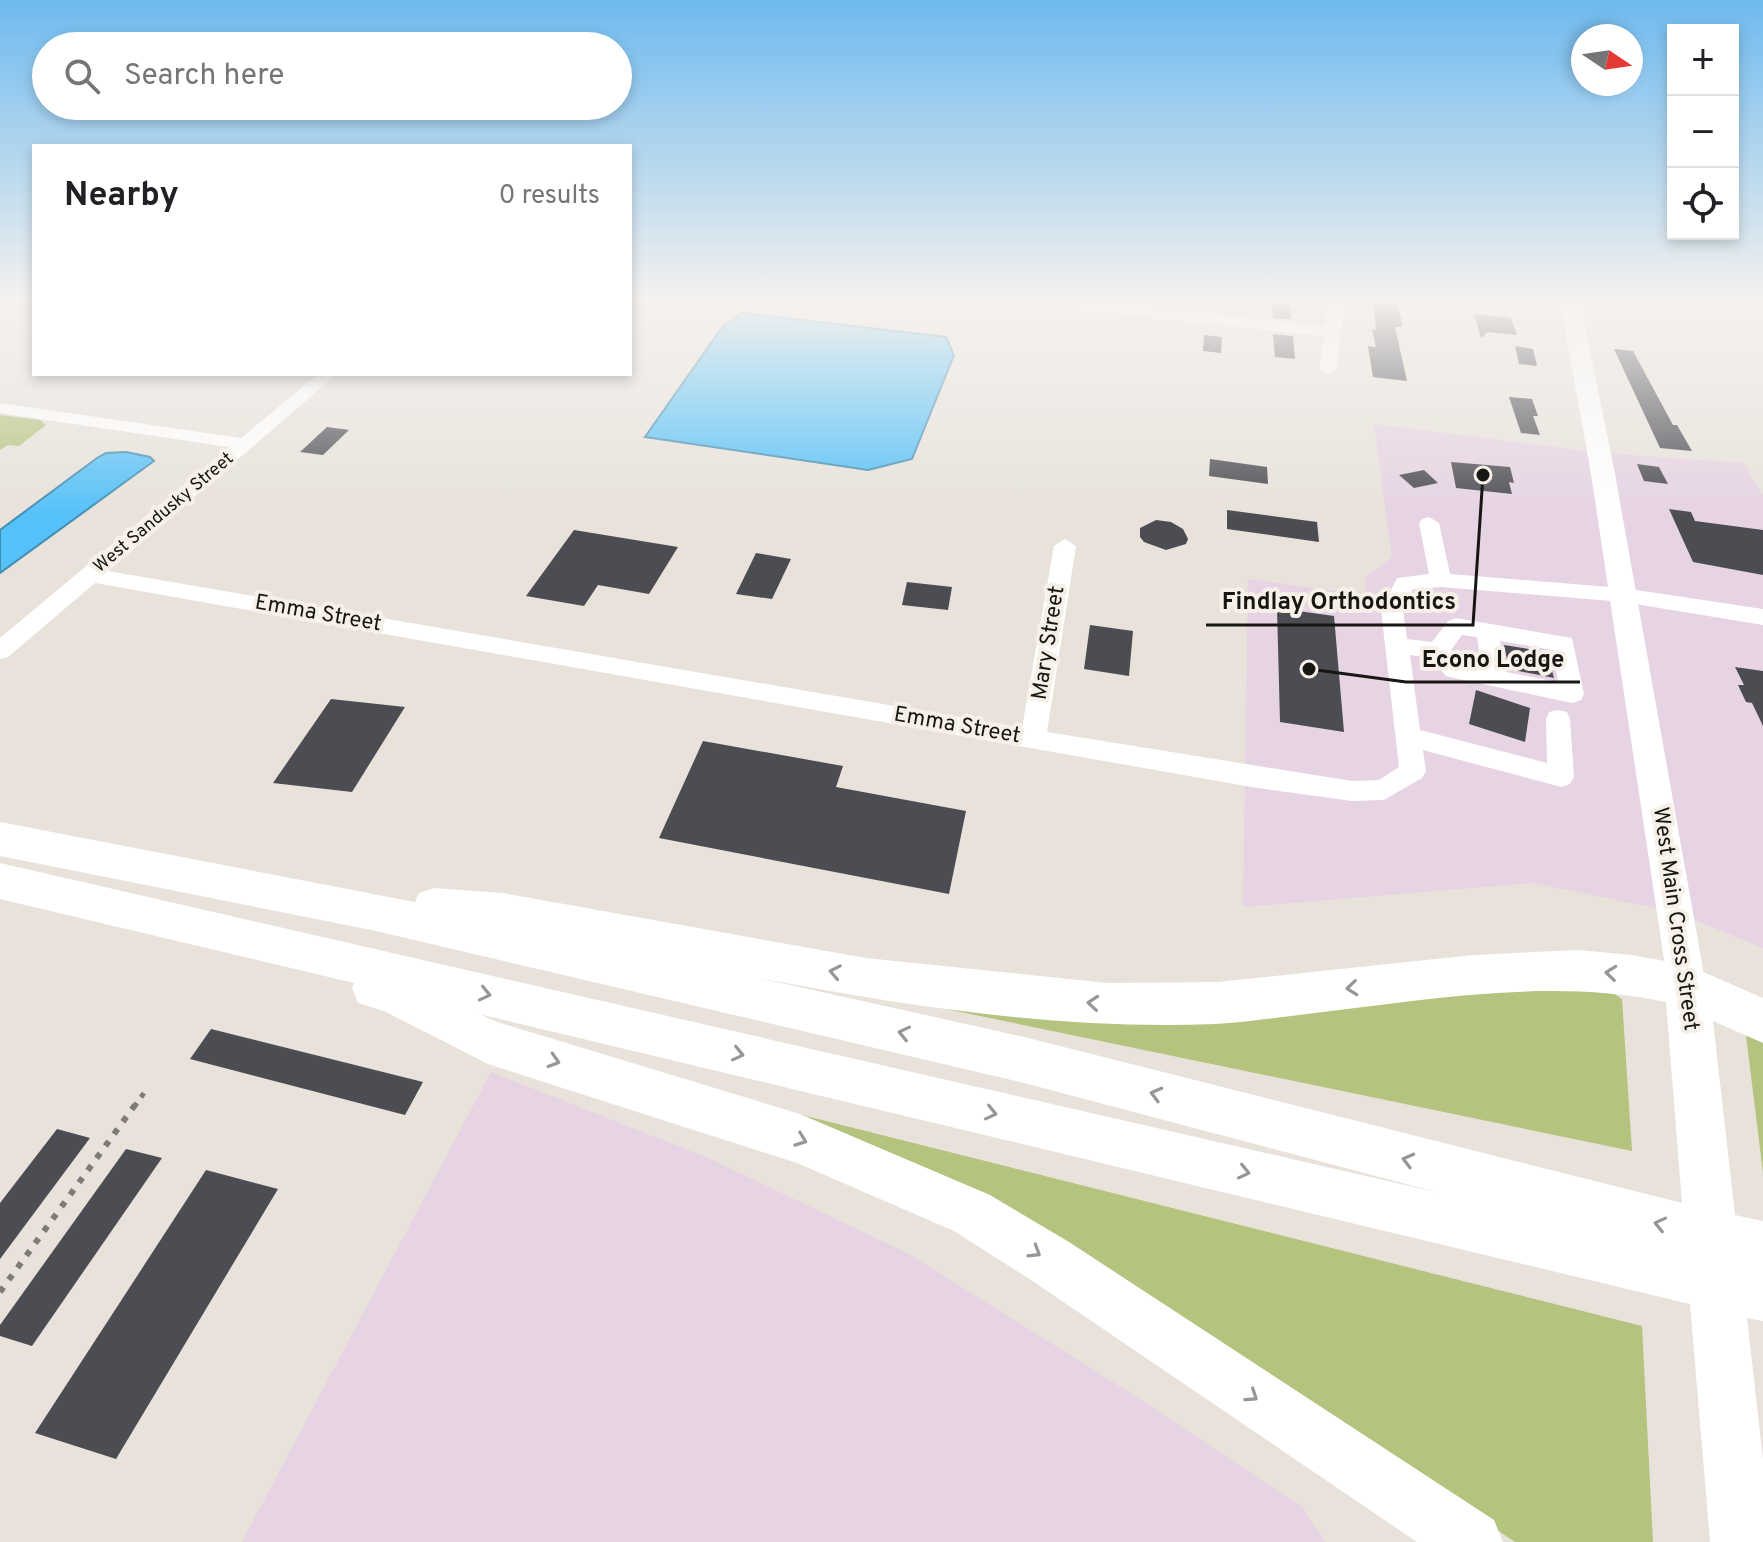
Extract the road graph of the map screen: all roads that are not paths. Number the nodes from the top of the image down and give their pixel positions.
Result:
1 (1583, 373) edge
2 (326, 376) edge
3 (0, 408) edge
4 (245, 444) junction
5 (1429, 523) dead end
6 (1065, 546) dead end
7 (91, 575) junction
8 (1441, 580) junction
9 (1623, 595) junction
10 (1763, 617) edge
11 (1487, 631) junction
12 (1396, 645) junction
13 (0, 651) edge
14 (1438, 651) junction
15 (1495, 678) junction
16 (1558, 719) dead end
17 (1408, 736) junction
18 (1033, 739) junction
19 (0, 839) edge
20 (0, 881) edge
21 (85, 901) junction
22 (376, 912) junction
23 (1687, 986) junction
24 (1763, 1021) edge
25 (1763, 1248) edge
26 (1763, 1294) edge
27 (1472, 1542) edge
28 (1741, 1542) edge

1 - 9 main road, West Main Cross Street
2 - 4 street, West Sandusky Street
3 - 4 street
4 - 7 street, West Sandusky Street
5 - 8 street
6 - 18 street, Mary Street
7 - 13 street, West Sandusky Street
7 - 18 street, Emma Street
8 - 9 street, Emma Street
8 - 12 street, Emma Street
9 - 10 street, Emma Street
9 - 23 main road, West Main Cross Street
11 - 14 street
11 - 15 street
11 - 15 street
12 - 14 street
12 - 17 street, Emma Street
14 - 15 street
16 - 17 street
17 - 18 street, Emma Street
19 - 22 highway
20 - 21 highway
21 -> 26 highway
21 -> 27 highway
23 -> 22 highway
25 -> 22 highway
23 - 24 highway
23 - 28 highway, West Main Cross Street

